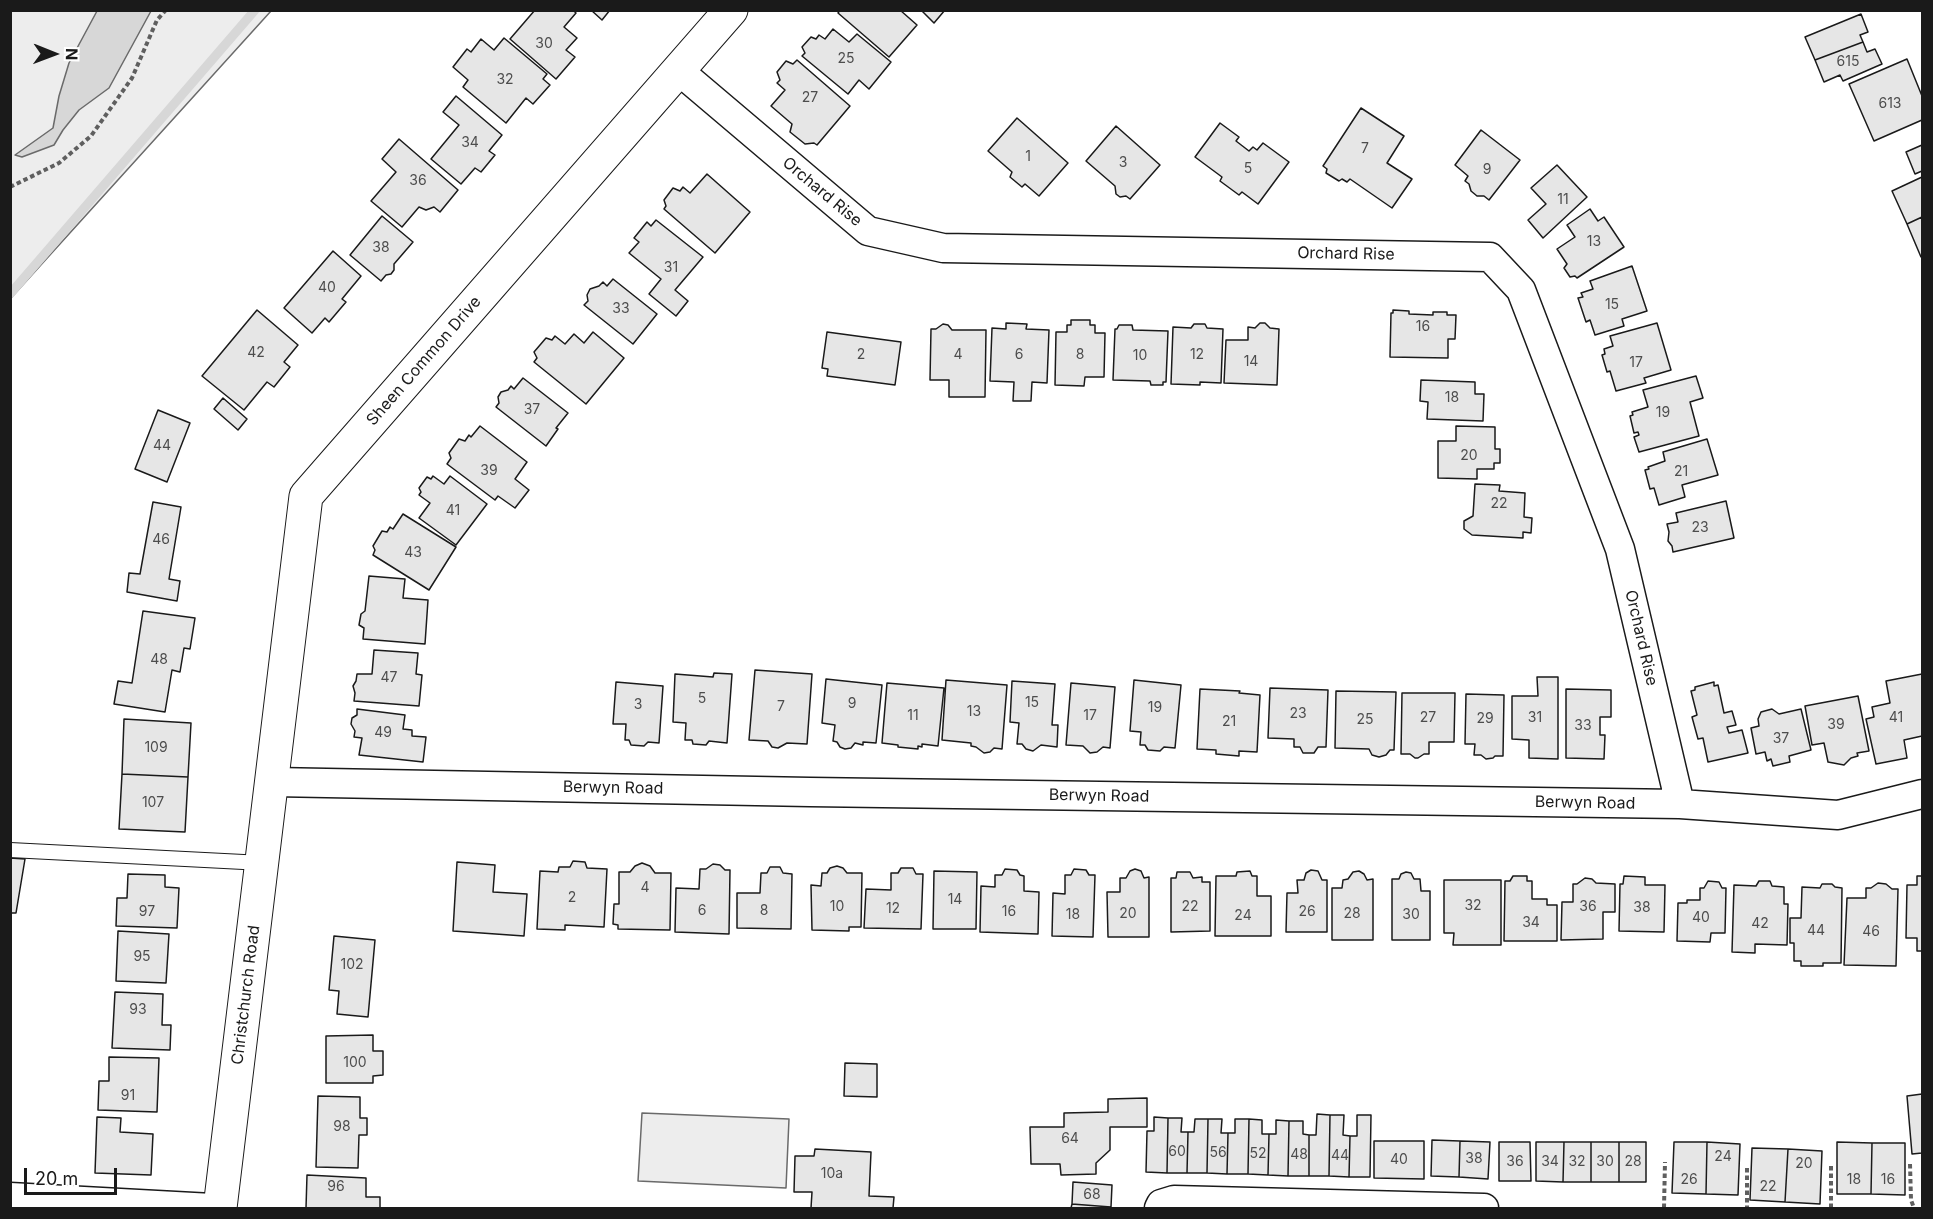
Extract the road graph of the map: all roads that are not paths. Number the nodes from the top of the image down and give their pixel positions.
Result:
1 (731, 10) edge
2 (678, 70) junction
3 (273, 782) junction
4 (1923, 794) edge
5 (1680, 804) junction
6 (10, 850) edge
7 (263, 863) junction
8 (10, 1197) edge
9 (212, 1209) edge
10 (220, 1209) edge
11 (1159, 1209) edge
12 (1484, 1209) edge

1 - 2 street, Sheen Common Drive
2 - 3 street, Sheen Common Drive
2 - 5 street, Orchard Rise
3 - 5 street, Berwyn Road
3 - 7 street, Christchurch Road
4 - 5 street, Berwyn Road
6 - 7 lane
7 - 10 street, Christchurch Road
8 - 9 street
11 - 12 street

